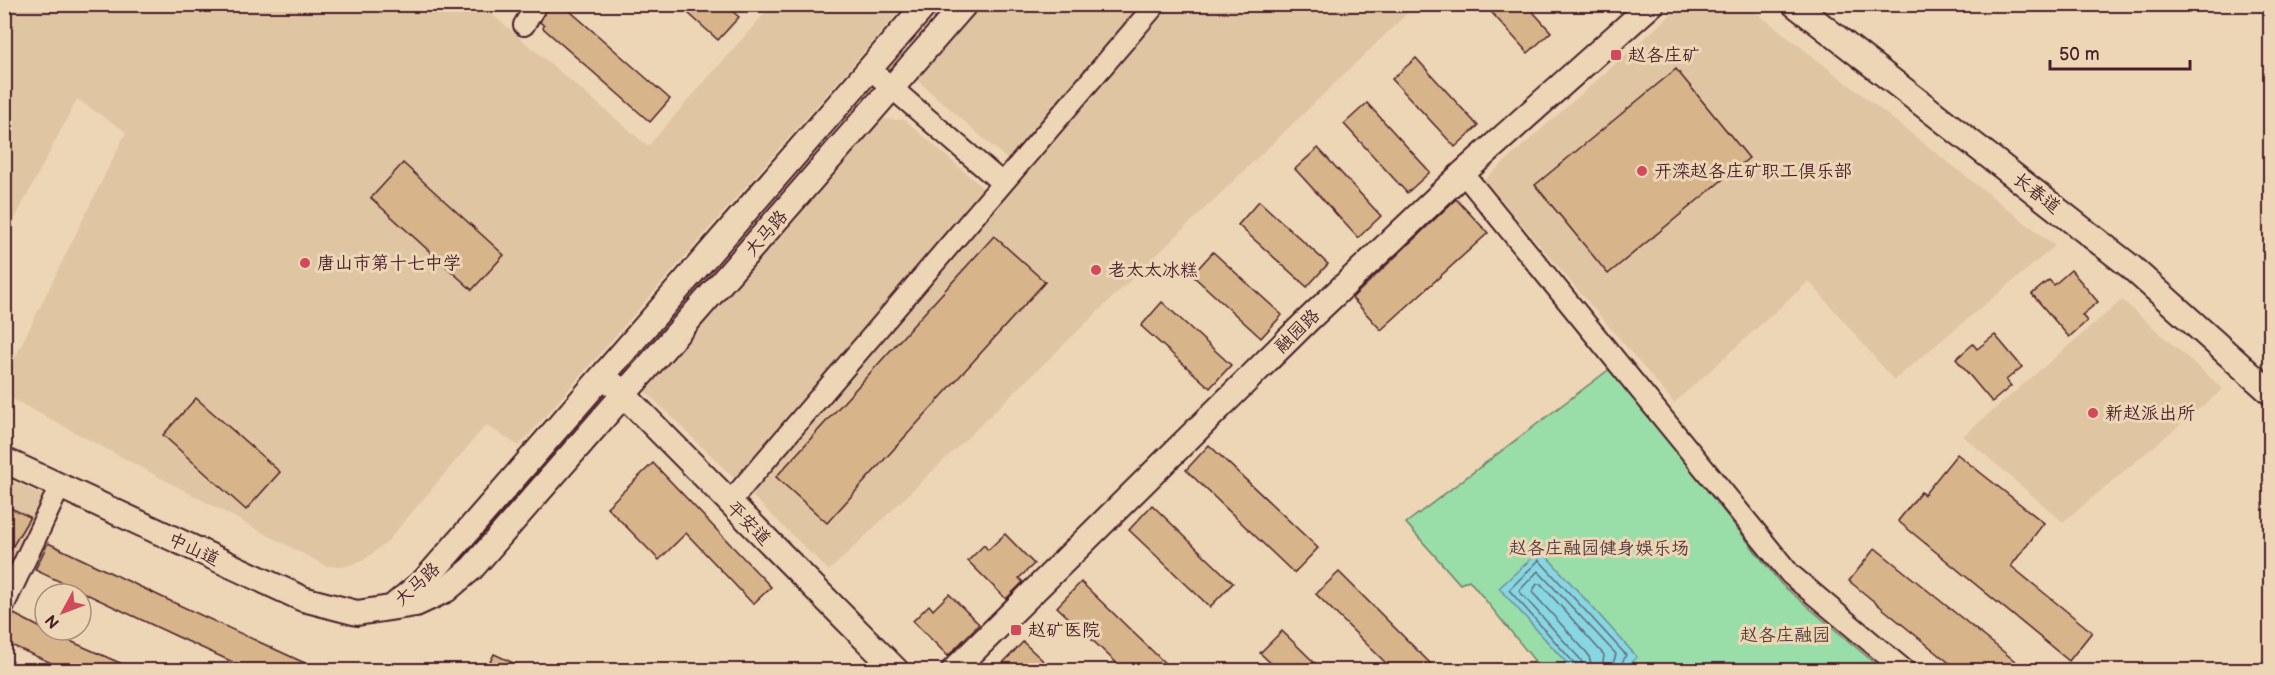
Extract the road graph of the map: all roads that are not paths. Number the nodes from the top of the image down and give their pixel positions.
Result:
1 (537, 4) edge
2 (926, 4) edge
3 (965, 4) edge
4 (1156, 4) edge
5 (1652, 4) edge
6 (1794, 4) edge
7 (524, 25) dead end
8 (870, 69) junction
9 (892, 89) junction
10 (1463, 173) junction
11 (1002, 183) junction
12 (606, 374) junction
13 (2271, 392) edge
14 (623, 396) junction
15 (4, 460) edge
16 (60, 486) junction
17 (729, 503) junction
18 (4, 605) edge
19 (390, 609) junction
20 (896, 670) edge
21 (954, 670) edge
22 (1904, 670) edge

1 - 7 street
2 - 8 street, 大马路
3 - 9 street, 大马路
4 - 11 street
5 - 10 street, 融园路
6 - 13 street, 长春道
8 - 9 street
8 - 12 street, 大马路
9 - 11 street
9 - 14 street, 大马路
10 - 21 street, 融园路
10 - 22 street
11 - 17 street
12 - 14 street, 平安道
12 - 19 street, 大马路
14 - 17 street, 平安道
14 - 19 street, 大马路
15 - 16 street, 中山道
16 - 18 street
16 - 19 street, 中山道
17 - 20 street, 平安道

